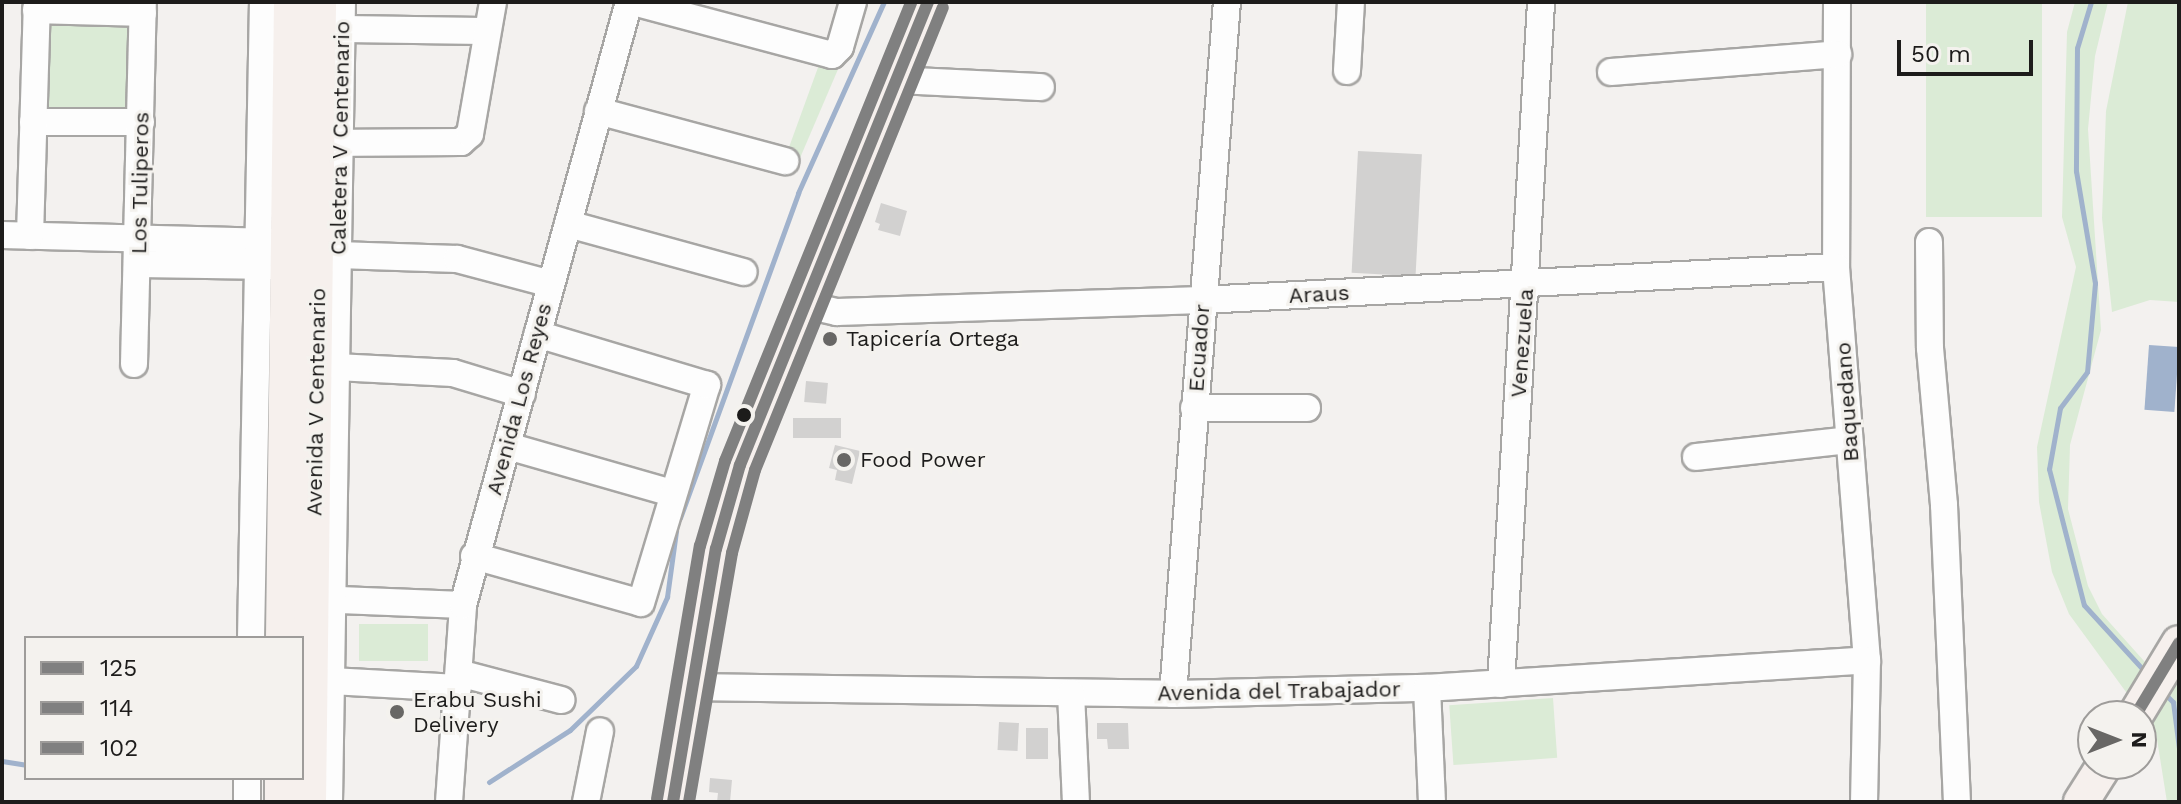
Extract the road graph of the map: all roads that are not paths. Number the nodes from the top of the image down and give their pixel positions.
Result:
1 (263, 2) edge
2 (291, 2) edge
3 (319, 2) edge
4 (342, 2) edge
5 (493, 2) edge
6 (631, 2) edge
7 (853, 2) edge
8 (928, 2) edge
9 (1227, 2) edge
10 (1351, 2) edge
11 (1541, 2) edge
12 (1837, 2) edge
13 (36, 6) edge
14 (143, 8) edge
15 (341, 29) junction
16 (487, 31) junction
17 (1838, 54) junction
18 (1347, 71) dead end
19 (1611, 72) dead end
20 (896, 80) junction
21 (1041, 87) dead end
22 (598, 111) junction
23 (33, 122) junction
24 (141, 122) junction
25 (329, 143) junction
26 (785, 161) dead end
27 (568, 224) junction
28 (2, 235) edge
29 (30, 236) junction
30 (1929, 242) dead end
31 (138, 252) junction
32 (274, 254) junction
33 (338, 255) junction
34 (1836, 267) junction
35 (744, 272) dead end
36 (551, 284) junction
37 (1525, 285) junction
38 (1202, 300) junction
39 (802, 304) junction
40 (537, 334) junction
41 (134, 364) dead end
42 (336, 367) junction
43 (522, 394) junction
44 (1194, 408) junction
45 (1307, 408) dead end
46 (1849, 440) junction
47 (508, 446) junction
48 (1696, 457) dead end
49 (672, 493) junction
50 (284, 540) junction
51 (474, 556) junction
52 (322, 599) junction
53 (463, 605) junction
54 (251, 636) edge
55 (283, 636) edge
56 (2174, 651) edge
57 (1867, 660) junction
58 (459, 680) junction
59 (331, 681) junction
60 (1501, 684) junction
61 (689, 687) junction
62 (1427, 688) junction
63 (1071, 693) junction
64 (1173, 694) junction
65 (561, 700) dead end
66 (2144, 700) edge
67 (600, 731) dead end
68 (247, 780) edge
69 (282, 780) edge
70 (2095, 780) edge
71 (247, 802) edge
72 (282, 802) edge
73 (309, 802) edge
74 (329, 802) edge
75 (449, 802) edge
76 (586, 802) edge
77 (673, 802) edge
78 (1076, 802) edge
79 (1432, 802) edge
80 (1864, 802) edge
81 (1957, 802) edge
82 (2081, 802) edge

1 - 32 street
2 - 32 main road, Avenida V Centenario
3 - 25 main road, Avenida V Centenario
4 - 15 street, Caletera V Centenario
5 - 16 street
6 - 7 street
6 - 22 street, Avenida Los Reyes
8 - 20 main road
9 - 38 street, Ecuador
10 - 18 street
11 - 37 street, Venezuela
12 - 17 street, Baquedano
13 - 14 street
13 - 23 street
14 - 24 street, Los Tuliperos
15 - 16 street
15 - 25 street, Caletera V Centenario
16 - 25 street
17 - 19 street
17 - 34 street, Baquedano
20 - 21 street
20 - 39 main road
22 - 26 street
22 - 27 street, Avenida Los Reyes
23 - 24 street
23 - 29 street
24 - 31 street, Los Tuliperos
25 - 33 street, Caletera V Centenario
25 - 52 main road, Avenida V Centenario
27 - 35 street
27 - 36 street, Avenida Los Reyes
28 - 29 street
29 - 31 street
30 - 81 street
31 - 32 street
31 - 41 street, Los Tuliperos
32 - 50 main road, Avenida V Centenario
32 - 54 street
33 - 36 street
33 - 42 street, Caletera V Centenario
34 - 37 street, Araus
34 - 46 street, Baquedano
36 - 40 street, Avenida Los Reyes
37 - 38 street, Araus
37 - 60 street, Venezuela
38 - 39 street, Araus
38 - 44 street, Ecuador
39 - 61 main road
40 - 43 street, Avenida Los Reyes
40 - 49 street
42 - 43 street
42 - 52 street, Caletera V Centenario
43 - 47 street, Avenida Los Reyes
44 - 45 street
44 - 64 street, Ecuador
46 - 48 street
46 - 57 street, Baquedano
47 - 49 street
47 - 51 street, Avenida Los Reyes
49 - 51 street
50 - 52 street
50 - 55 main road, Avenida V Centenario
51 - 53 street, Avenida Los Reyes
52 - 53 street
52 - 59 street, Caletera V Centenario
52 - 73 main road, Avenida V Centenario
53 - 58 street, Avenida Los Reyes
56 - 66 main road
57 - 60 street, Avenida del Trabajador
57 - 80 street, Baquedano
58 - 59 street
58 - 65 street
58 - 75 street, Avenida Los Reyes
59 - 74 street, Caletera V Centenario
60 - 62 street, Avenida del Trabajador
61 - 63 street, Avenida del Trabajador
61 - 77 main road
62 - 64 street, Avenida del Trabajador
62 - 79 street
63 - 64 street, Avenida del Trabajador
63 - 78 street
67 - 76 street
68 - 71 street
69 - 72 main road
70 - 82 main road

